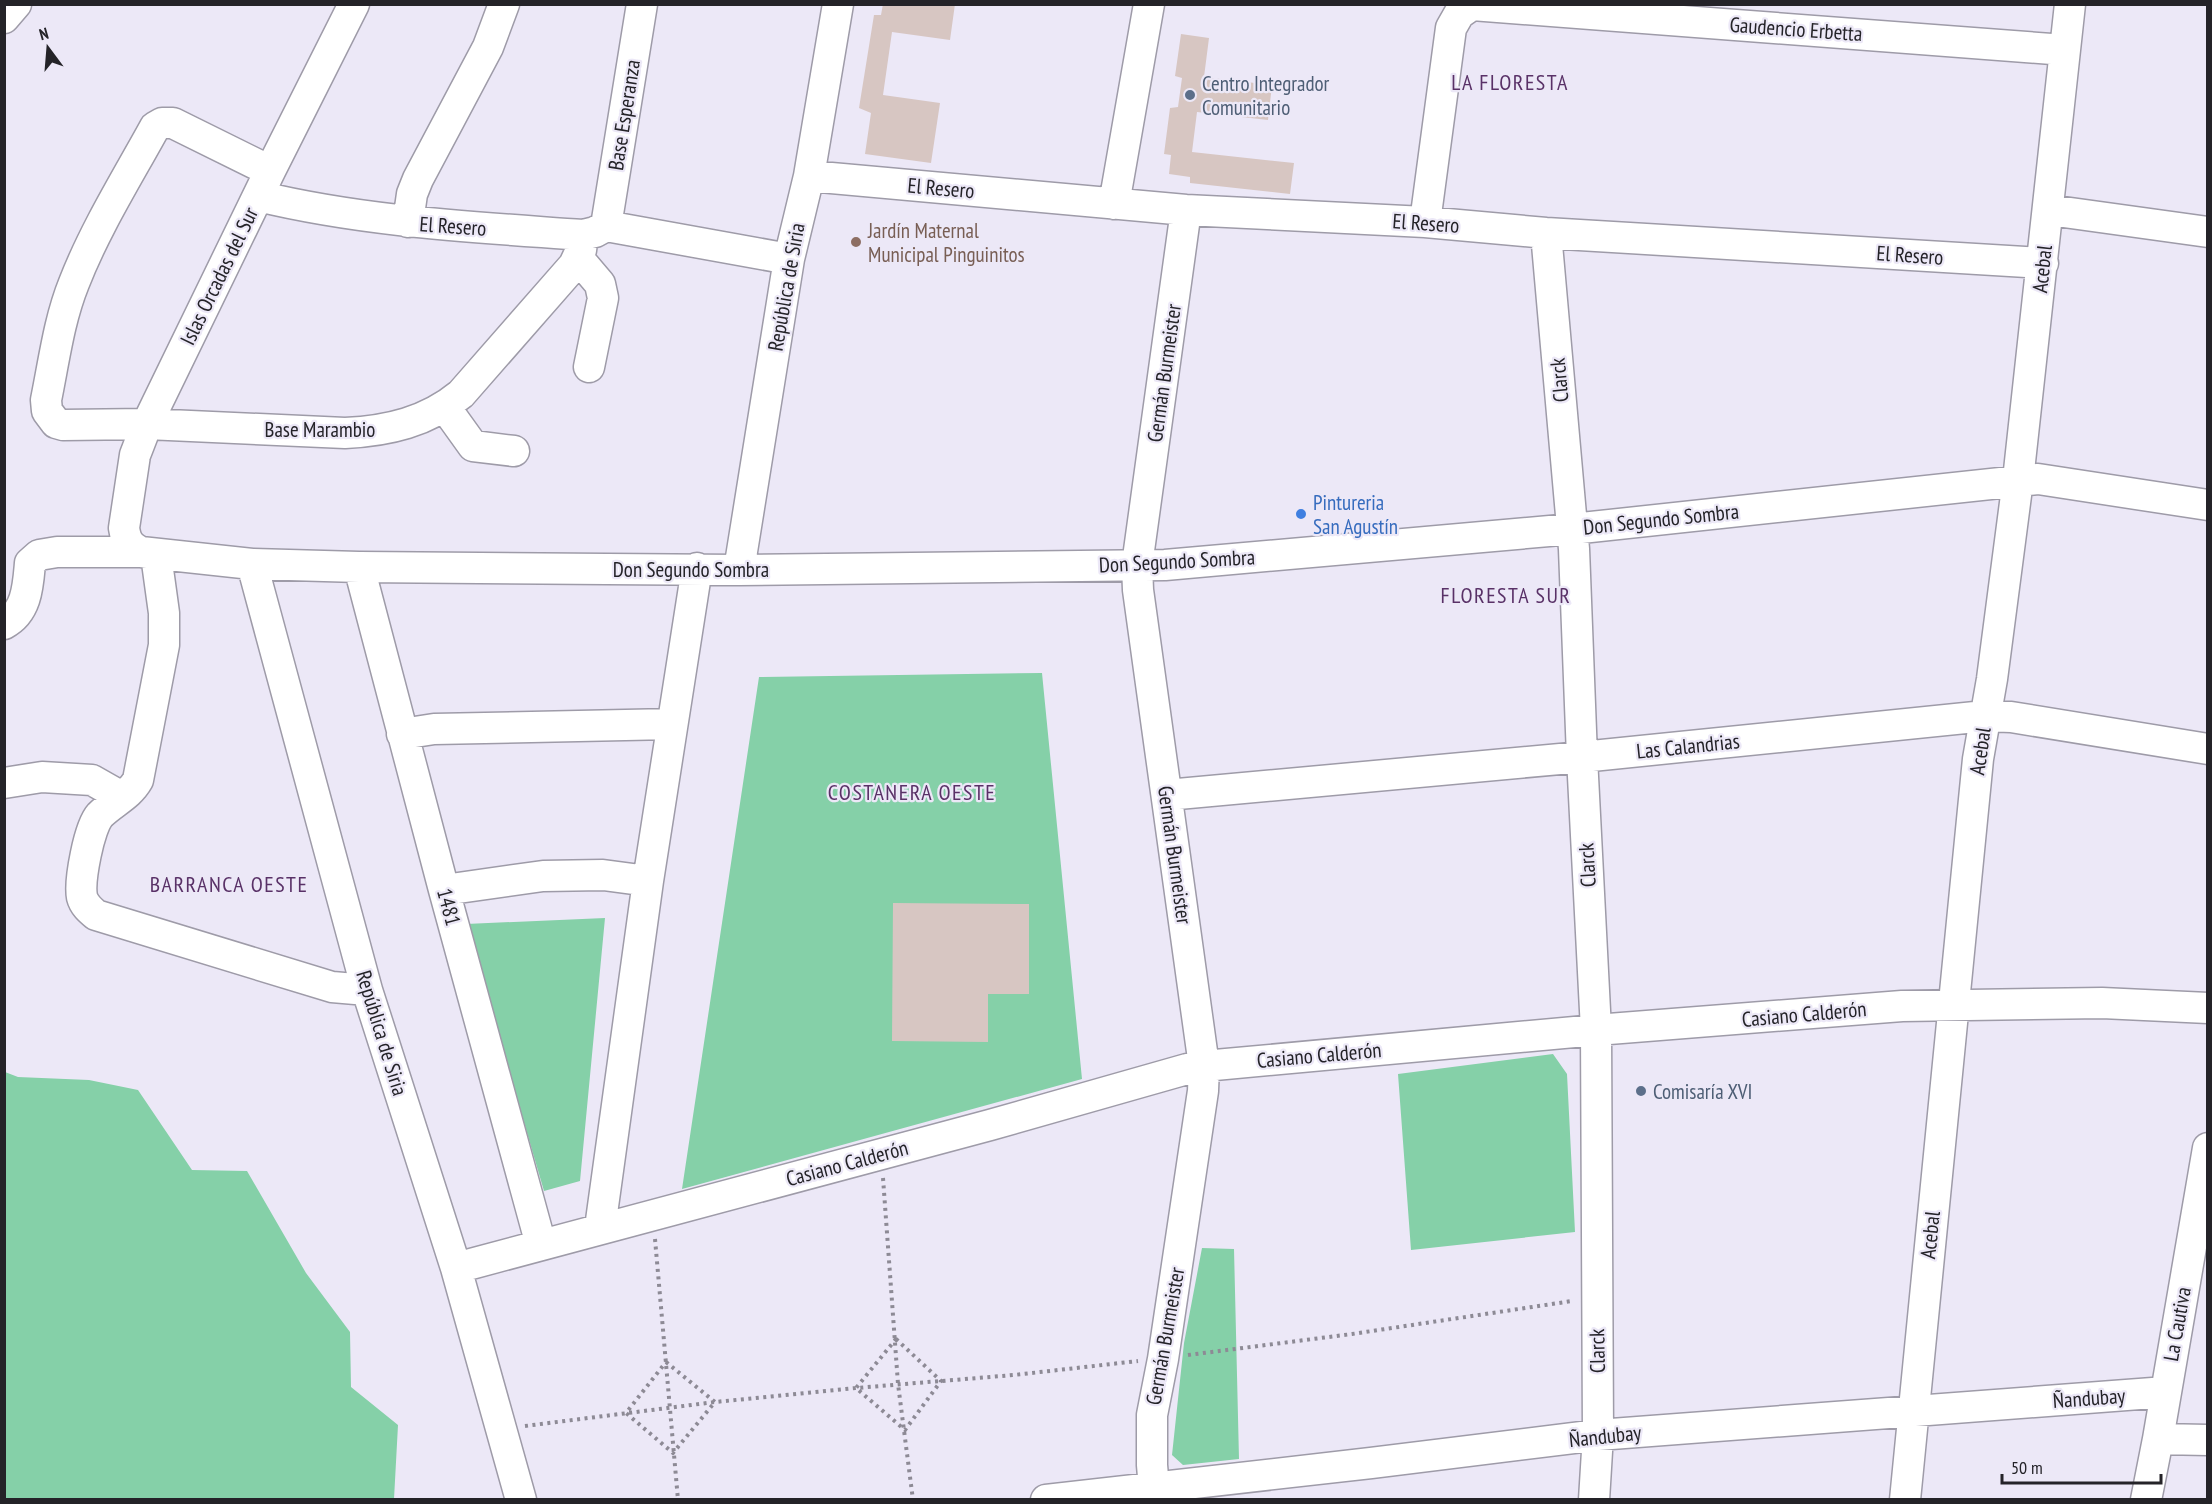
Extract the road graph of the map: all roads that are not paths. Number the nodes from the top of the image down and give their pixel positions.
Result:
1 (16, 4) edge
2 (354, 4) edge
3 (504, 4) edge
4 (642, 4) edge
5 (838, 4) edge
6 (1149, 4) edge
7 (2070, 4) edge
8 (1504, 6) edge
9 (4, 18) edge
10 (2065, 50) junction
11 (809, 176) junction
12 (264, 183) junction
13 (1114, 204) junction
14 (1186, 210) junction
15 (2049, 210) junction
16 (408, 222) junction
17 (1425, 222) junction
18 (2208, 232) edge
19 (1546, 233) junction
20 (589, 240) junction
21 (789, 259) junction
22 (2043, 263) junction
23 (589, 367) dead end
24 (445, 407) junction
25 (147, 424) junction
26 (514, 451) dead end
27 (2018, 480) junction
28 (2208, 505) edge
29 (1572, 529) junction
30 (148, 554) junction
31 (252, 564) junction
32 (1137, 566) junction
33 (359, 567) junction
34 (697, 568) junction
35 (739, 570) junction
36 (4, 624) edge
37 (1985, 716) junction
38 (672, 724) junction
39 (402, 734) junction
40 (2208, 749) edge
41 (1582, 757) junction
42 (4, 783) edge
43 (1167, 795) junction
44 (123, 797) junction
45 (648, 881) junction
46 (444, 890) junction
47 (368, 990) junction
48 (1953, 1005) junction
49 (2208, 1008) edge
50 (1596, 1030) junction
51 (1204, 1066) junction
52 (2208, 1148) edge
53 (600, 1228) junction
54 (541, 1245) junction
55 (456, 1268) junction
56 (2166, 1392) junction
57 (1912, 1411) junction
58 (1598, 1435) junction
59 (2158, 1439) junction
60 (2208, 1440) edge
61 (1154, 1493) edge
62 (521, 1500) edge
63 (1046, 1500) edge
64 (1594, 1500) edge
65 (1905, 1500) edge
66 (2146, 1500) edge

1 - 9 street
2 - 12 street, Islas Orcadas del Sur
3 - 16 street
4 - 20 street, Base Esperanza
5 - 11 street, República de Siria
6 - 13 street
7 - 10 street, Acebal
8 - 10 street, Gaudencio Erbetta
8 - 17 street, Gaudencio Erbetta
10 - 15 street, Acebal
11 - 13 street, El Resero
11 - 21 street, República de Siria
12 - 16 street, El Resero
12 - 25 street, Islas Orcadas del Sur
12 - 25 street, El Resero
13 - 14 street, El Resero
14 - 17 street, El Resero
14 - 32 street, Germán Burmeister
15 - 18 street
15 - 22 street, Acebal
16 - 20 street, El Resero
17 - 19 street, El Resero
19 - 22 street, El Resero
19 - 29 street, Clarck
20 - 21 street, El Resero
20 - 23 street
20 - 24 street, Base Marambio
21 - 35 street, República de Siria
22 - 27 street, Acebal
24 - 25 street, Base Marambio
24 - 26 street
25 - 30 street, Islas Orcadas del Sur
27 - 28 street, Don Segundo Sombra
27 - 29 street, Don Segundo Sombra
27 - 37 street, Acebal
29 - 32 street, Don Segundo Sombra
29 - 41 street, Clarck
30 - 31 street, Don Segundo Sombra
30 - 36 street, Don Segundo Sombra
30 - 44 street
31 - 33 street, Don Segundo Sombra
31 - 47 street, República de Siria
32 - 35 street, Don Segundo Sombra
32 - 43 street, Germán Burmeister
33 - 34 street, Don Segundo Sombra
33 - 39 street, 1481
34 - 35 street, Don Segundo Sombra
34 - 38 street
37 - 40 street, Las Calandrias
37 - 41 street, Las Calandrias
37 - 48 street, Acebal
38 - 39 street
38 - 45 street
39 - 46 street, 1481
41 - 43 street, Las Calandrias
41 - 50 street, Clarck
42 - 44 street
43 - 51 street, Germán Burmeister
44 - 47 street
45 - 46 street
45 - 53 street
46 - 54 street, 1481
47 - 55 street, República de Siria
48 - 49 street, Casiano Calderón
48 - 50 street, Casiano Calderón
48 - 57 street, Acebal
50 - 51 street, Casiano Calderón
50 - 58 street, Clarck
51 - 53 street, Casiano Calderón
51 - 61 street, Germán Burmeister
52 - 56 street, La Cautiva
53 - 54 street, Casiano Calderón
54 - 55 street, Casiano Calderón
55 - 62 street, República de Siria
56 - 57 street, Ñandubay
56 - 59 street, La Cautiva
57 - 58 street, Ñandubay
57 - 65 street, Acebal
58 - 61 street, Ñandubay
58 - 64 street, Clarck
59 - 60 street
59 - 66 street, La Cautiva
61 - 63 street, Ñandubay

